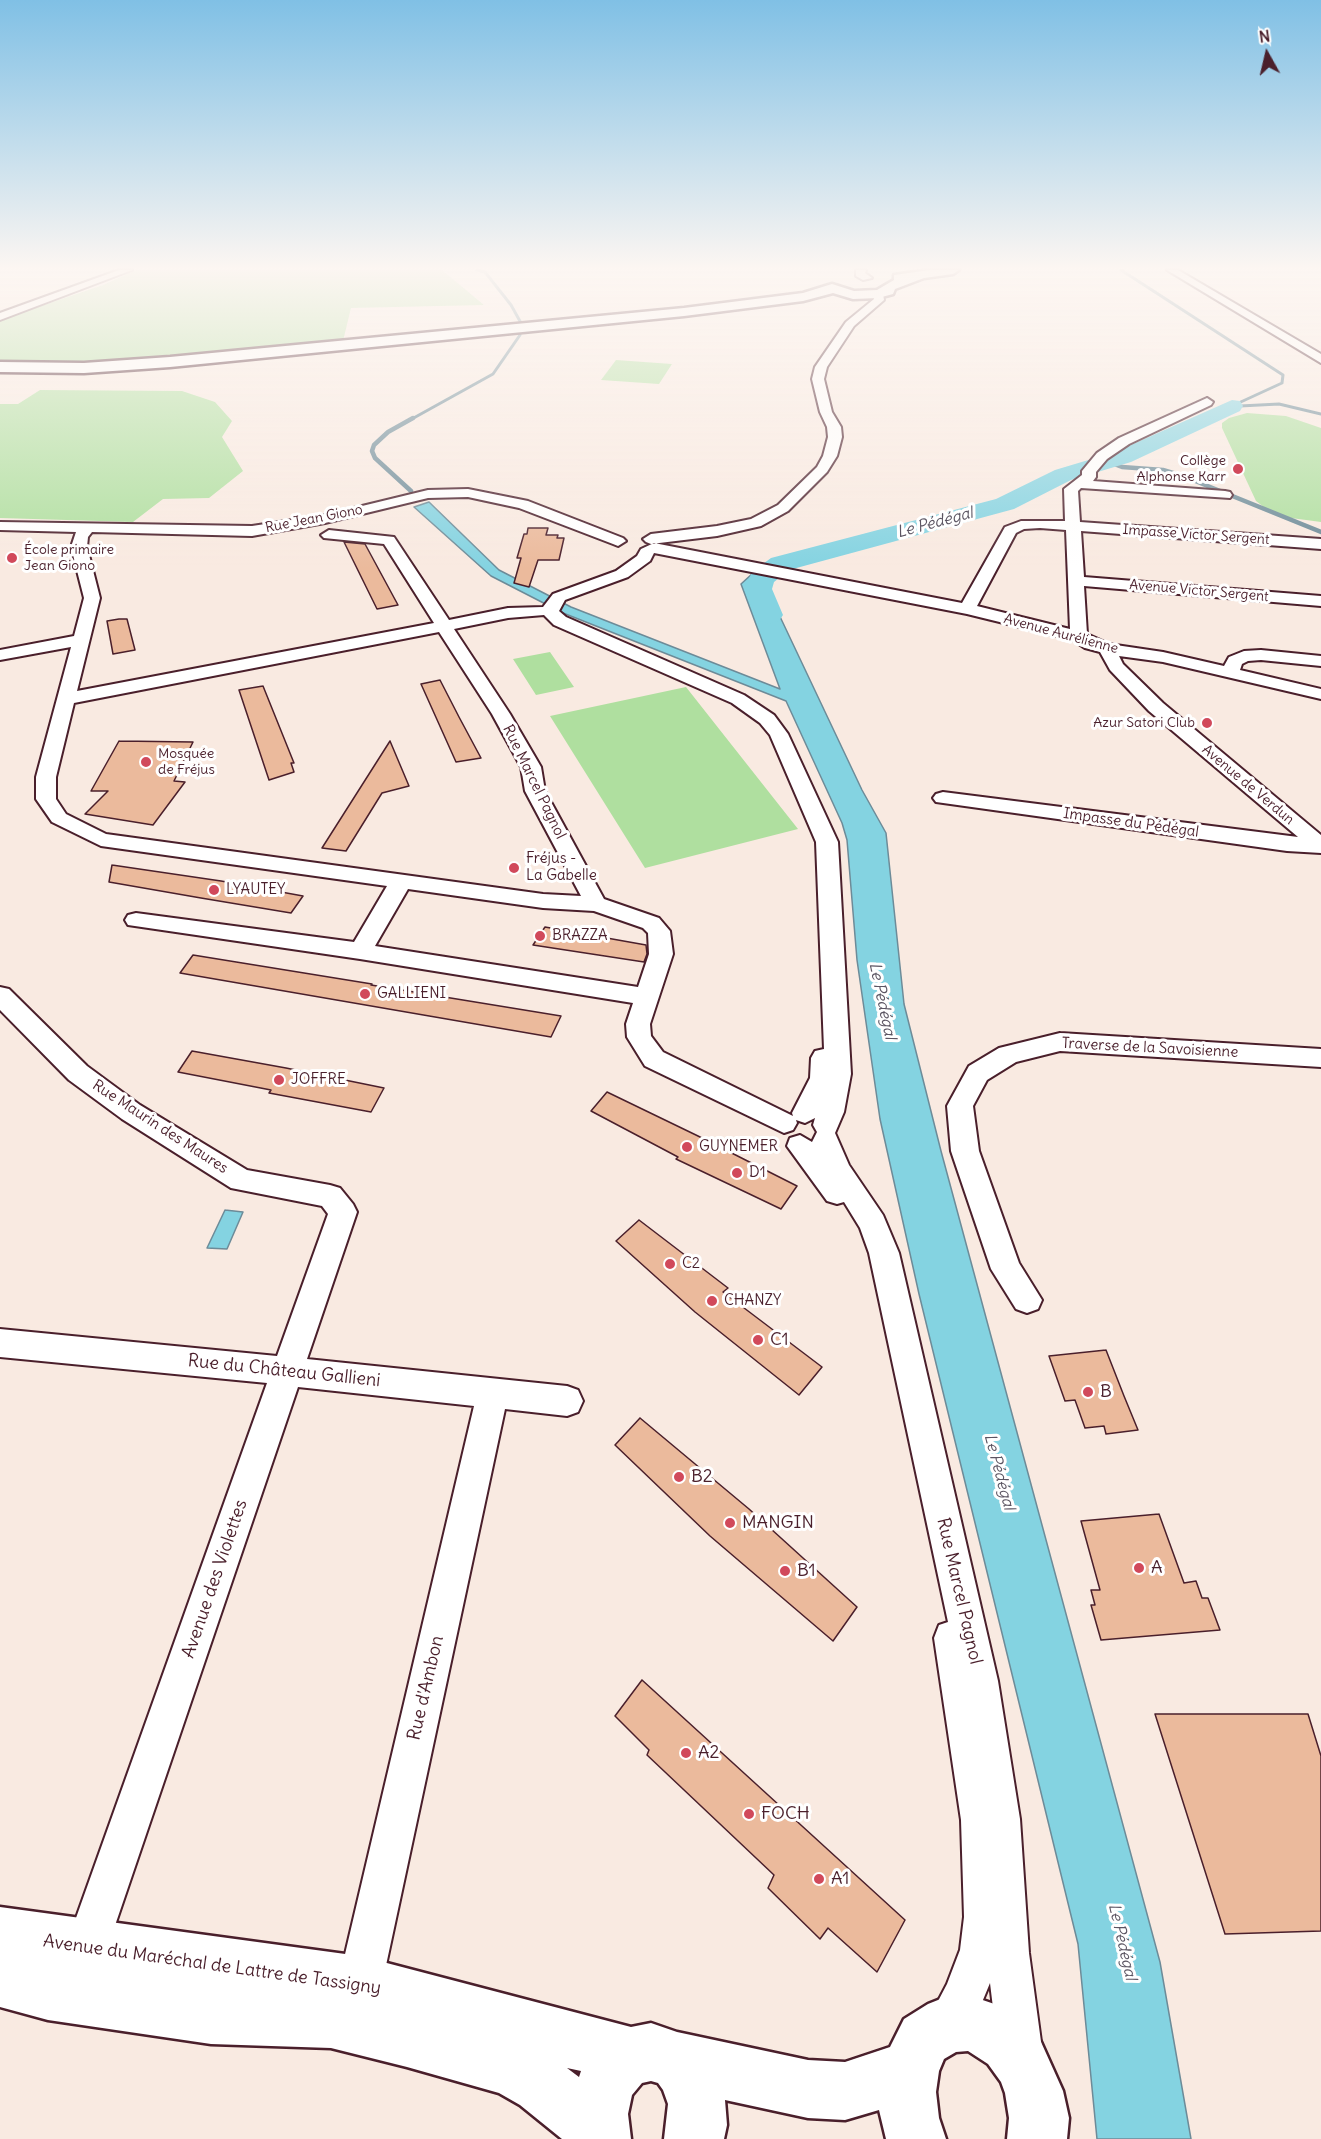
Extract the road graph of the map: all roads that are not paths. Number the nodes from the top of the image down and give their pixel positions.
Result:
1 (822, 370) edge
2 (1207, 402) dead end
3 (1089, 473) junction
4 (1225, 495) dead end
5 (0, 526) edge
6 (1072, 526) junction
7 (88, 528) junction
8 (329, 535) dead end
9 (1321, 544) edge
10 (620, 546) junction
11 (651, 546) junction
12 (1076, 580) junction
13 (582, 586) junction
14 (1321, 601) edge
15 (544, 607) junction
16 (967, 609) junction
17 (444, 627) junction
18 (1079, 636) junction
19 (80, 640) junction
20 (1107, 649) junction
21 (0, 655) edge
22 (1163, 657) junction
23 (1321, 661) edge
24 (1230, 672) junction
25 (1124, 675) junction
26 (1321, 694) edge
27 (67, 698) junction
28 (943, 798) dead end
29 (1320, 844) edge
30 (400, 882) junction
31 (596, 904) junction
32 (136, 920) dead end
33 (360, 951) junction
34 (0, 995) edge
35 (646, 997) junction
36 (1321, 1058) edge
37 (808, 1129) junction
38 (343, 1212) joint
39 (1027, 1300) dead end
40 (0, 1343) edge
41 (287, 1371) junction
42 (493, 1393) junction
43 (567, 1401) dead end
44 (0, 1934) edge
45 (87, 1946) junction
46 (0, 1978) edge
47 (360, 1984) junction
48 (948, 2024) junction
49 (654, 2058) junction
50 (1021, 2062) junction
51 (910, 2069) junction
52 (1043, 2132) edge
53 (600, 2135) edge
54 (694, 2139) edge
55 (916, 2139) edge

1 - 11 street
2 - 3 street
3 - 4 street
3 - 6 street
5 - 7 street, Rue Jean Giono
6 - 9 street, Impasse Victor Sergent
6 - 12 street
6 - 16 street, Impasse Victor Sergent
7 - 10 street, Rue Jean Giono
7 - 19 street
8 - 17 street, Rue Marcel Pagnol
10 - 11 street, Rue Jean Giono
10 - 13 street
11 - 13 street
11 - 16 street, Avenue Aurélienne
12 - 14 street, Avenue Victor Sergent
12 - 18 street
13 - 15 street
15 - 17 street
15 - 37 street
16 - 18 street, Avenue Aurélienne
17 - 27 street
17 - 31 street, Rue Marcel Pagnol
18 - 20 street, Avenue Aurélienne
19 - 21 street
19 - 27 street
20 - 22 street, Avenue Aurélienne
20 - 25 street, Avenue de Verdun
22 - 24 street, Avenue Aurélienne
22 - 25 street
23 - 24 street
24 - 26 street, Avenue Aurélienne
25 - 29 street, Avenue de Verdun
27 - 30 street
28 - 29 street, Impasse du Pédégal
30 - 31 street
30 - 33 street
31 - 35 street, Rue Marcel Pagnol
32 - 33 street
33 - 35 street
34 - 38 street, Rue Maurin des Maures
35 - 37 street, Rue Marcel Pagnol
36 - 39 street, Traverse de la Savoisienne
37 - 48 street, Rue Marcel Pagnol
37 - 50 street, Rue Marcel Pagnol
38 - 41 street, Avenue des Violettes
40 - 41 street, Rue du Château Gallieni
41 - 42 street, Rue du Château Gallieni
41 - 45 street, Avenue des Violettes
42 - 43 street, Rue du Château Gallieni
42 - 47 street, Rue d'Ambon
44 - 45 main road, Avenue du Maréchal de Lattre de Tassigny
45 - 47 main road, Avenue du Maréchal de Lattre de Tassigny
46 - 53 main road
47 - 49 main road, Avenue du Maréchal de Lattre de Tassigny
48 - 50 main road
48 - 51 main road
49 - 51 main road, Avenue du Maréchal de Lattre de Tassigny
49 - 53 main road
49 - 54 main road
50 - 52 main road
51 - 55 main road

